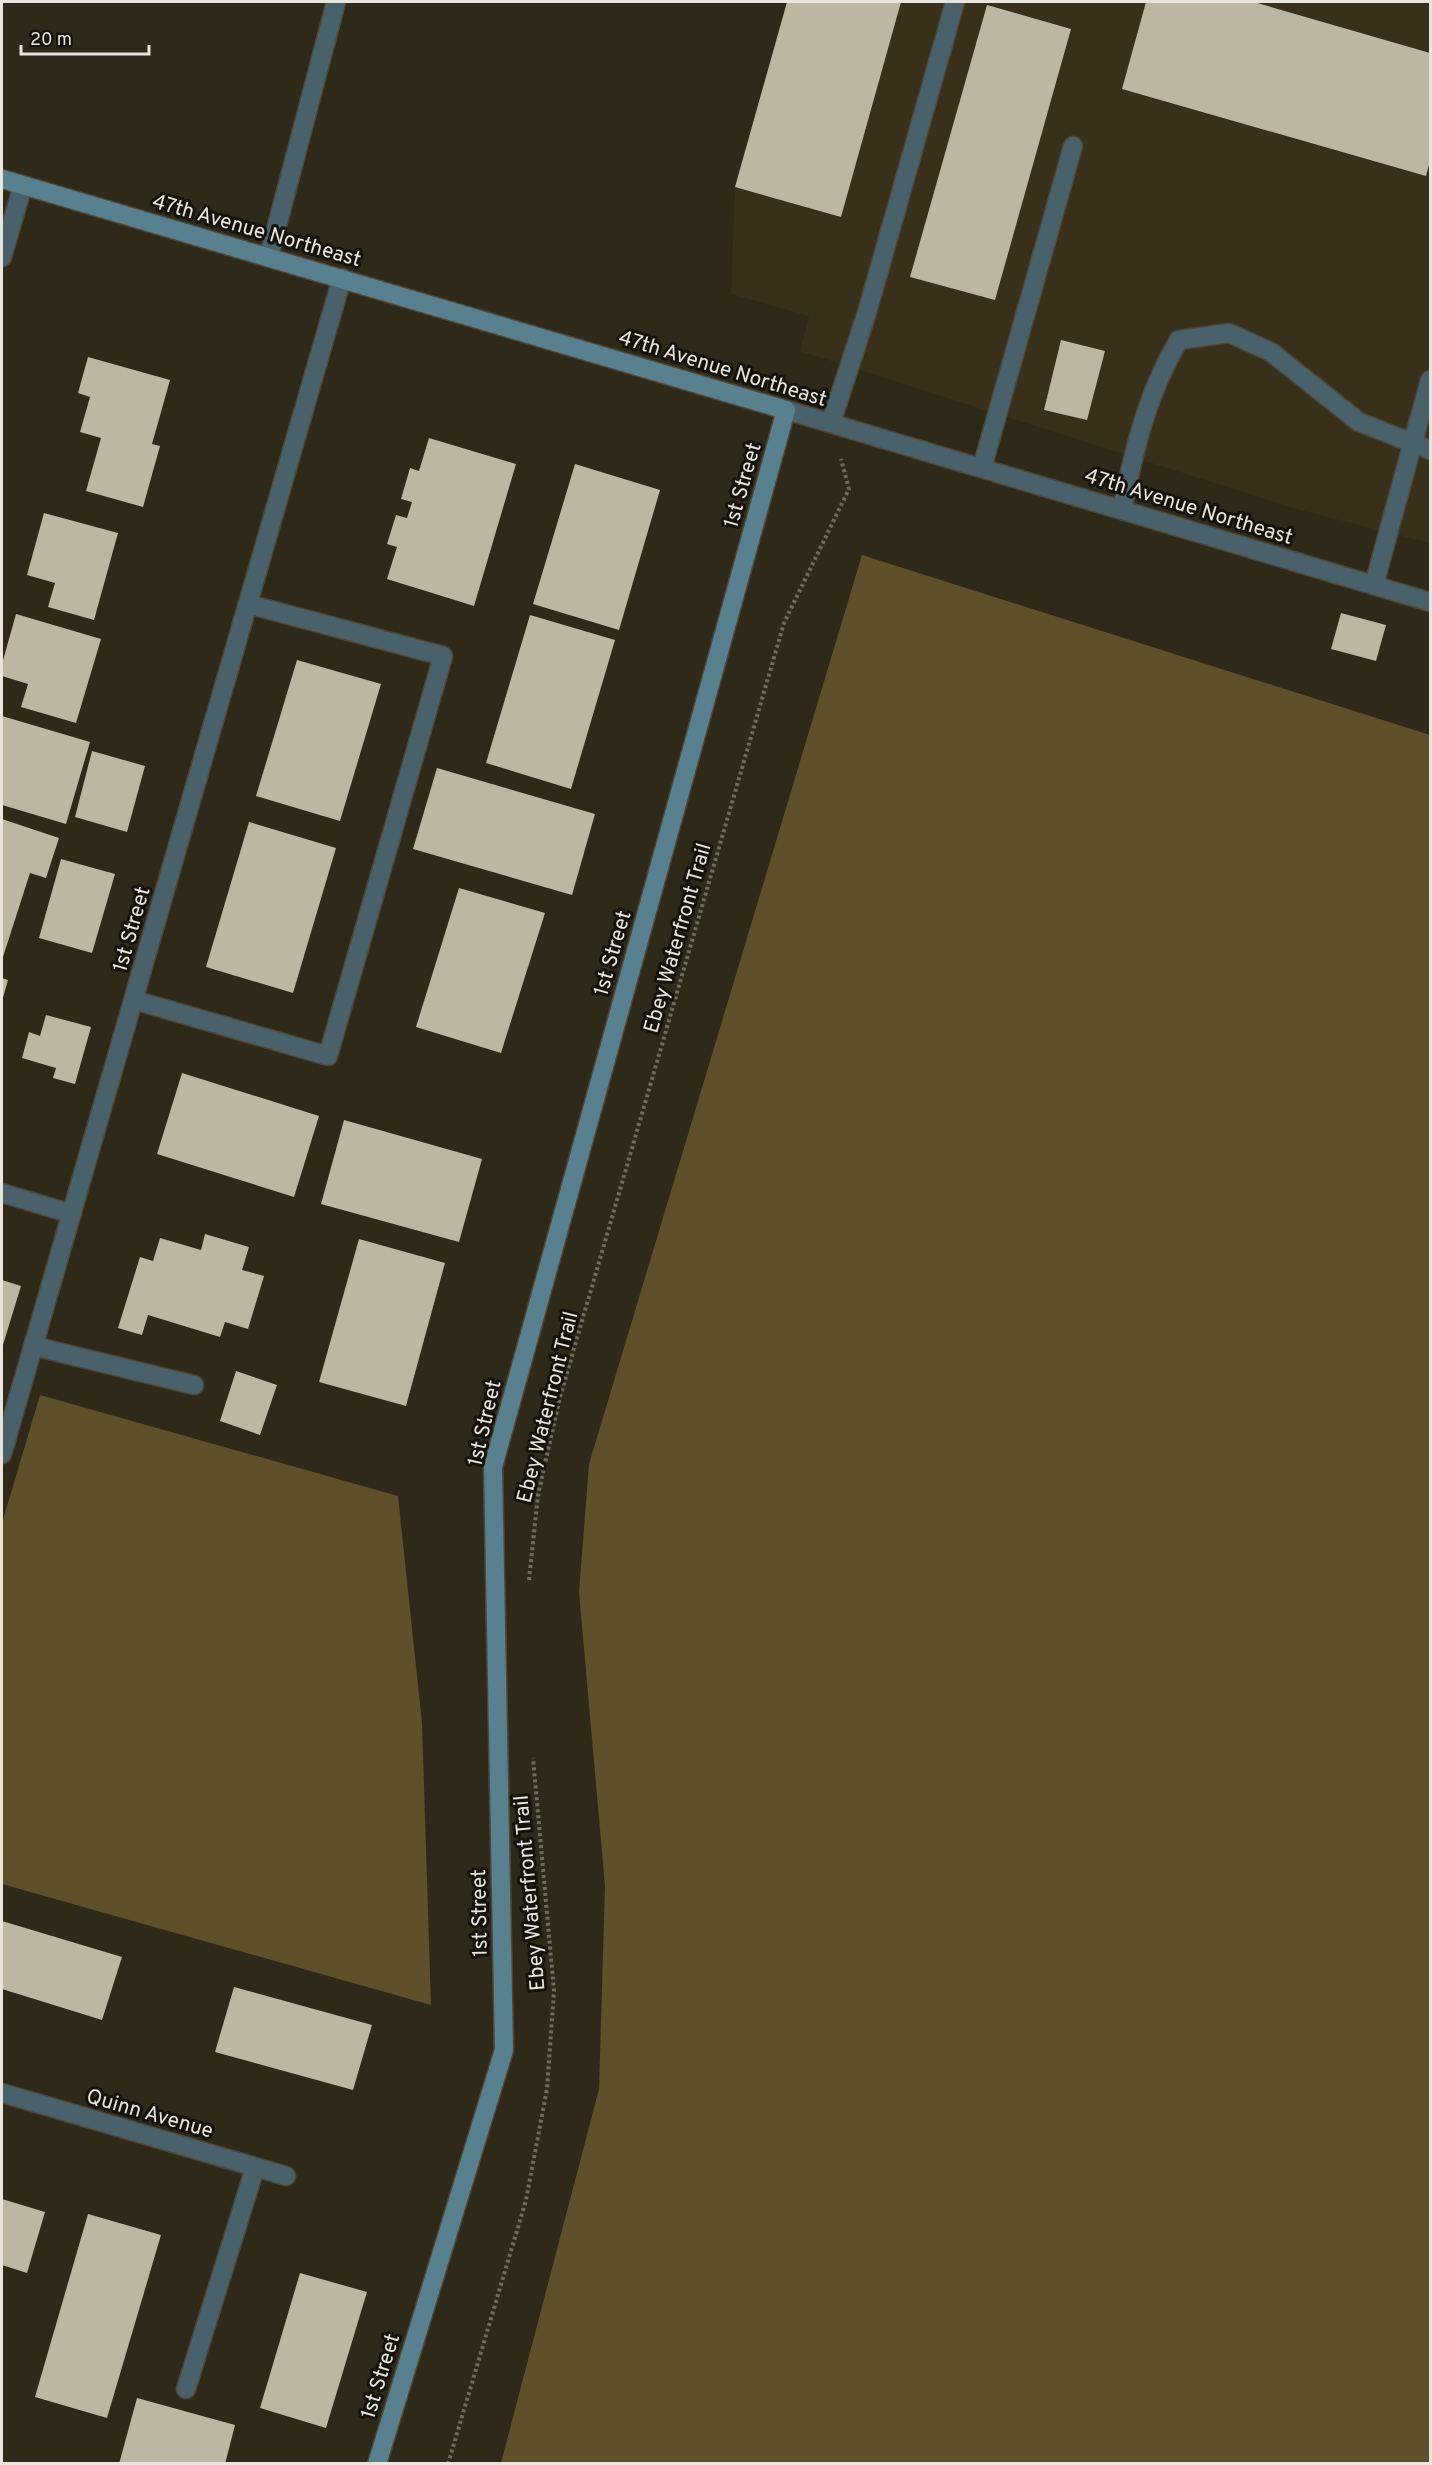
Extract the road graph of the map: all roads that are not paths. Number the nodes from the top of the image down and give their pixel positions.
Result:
1 (336, 2) edge
2 (955, 2) edge
3 (1073, 146) dead end
4 (2, 179) edge
5 (22, 185) junction
6 (269, 256) junction
7 (2, 257) edge
8 (342, 278) junction
9 (1431, 380) edge
10 (786, 410) junction
11 (831, 423) junction
12 (1413, 443) junction
13 (1431, 450) edge
14 (982, 468) junction
15 (1122, 510) junction
16 (1374, 585) junction
17 (1431, 602) edge
18 (248, 604) junction
19 (134, 1000) junction
20 (2, 1193) edge
21 (72, 1214) junction
22 (33, 1346) junction
23 (194, 1385) dead end
24 (2, 1454) edge
25 (2, 2093) edge
26 (255, 2168) junction
27 (286, 2176) dead end
28 (186, 2389) dead end
29 (377, 2463) edge

1 - 6 street
2 - 11 street
3 - 14 street
4 - 5 street, 47th Avenue Northeast
5 - 6 street, 47th Avenue Northeast
5 - 7 street
6 - 8 street, 47th Avenue Northeast
8 - 10 street, 47th Avenue Northeast
8 - 18 street, 1st Street
9 - 12 street
10 - 11 street, 47th Avenue Northeast
10 - 29 street, 1st Street
11 - 14 street, 47th Avenue Northeast
12 - 13 street
12 - 15 street
12 - 16 street
14 - 15 street, 47th Avenue Northeast
15 - 16 street, 47th Avenue Northeast
16 - 17 street, 47th Avenue Northeast
18 - 19 street, 1st Street
18 - 19 street
19 - 21 street, 1st Street
20 - 21 street
21 - 22 street, 1st Street
22 - 23 street
22 - 24 street, 1st Street
25 - 26 street, Quinn Avenue
26 - 27 street, Quinn Avenue
26 - 28 street

